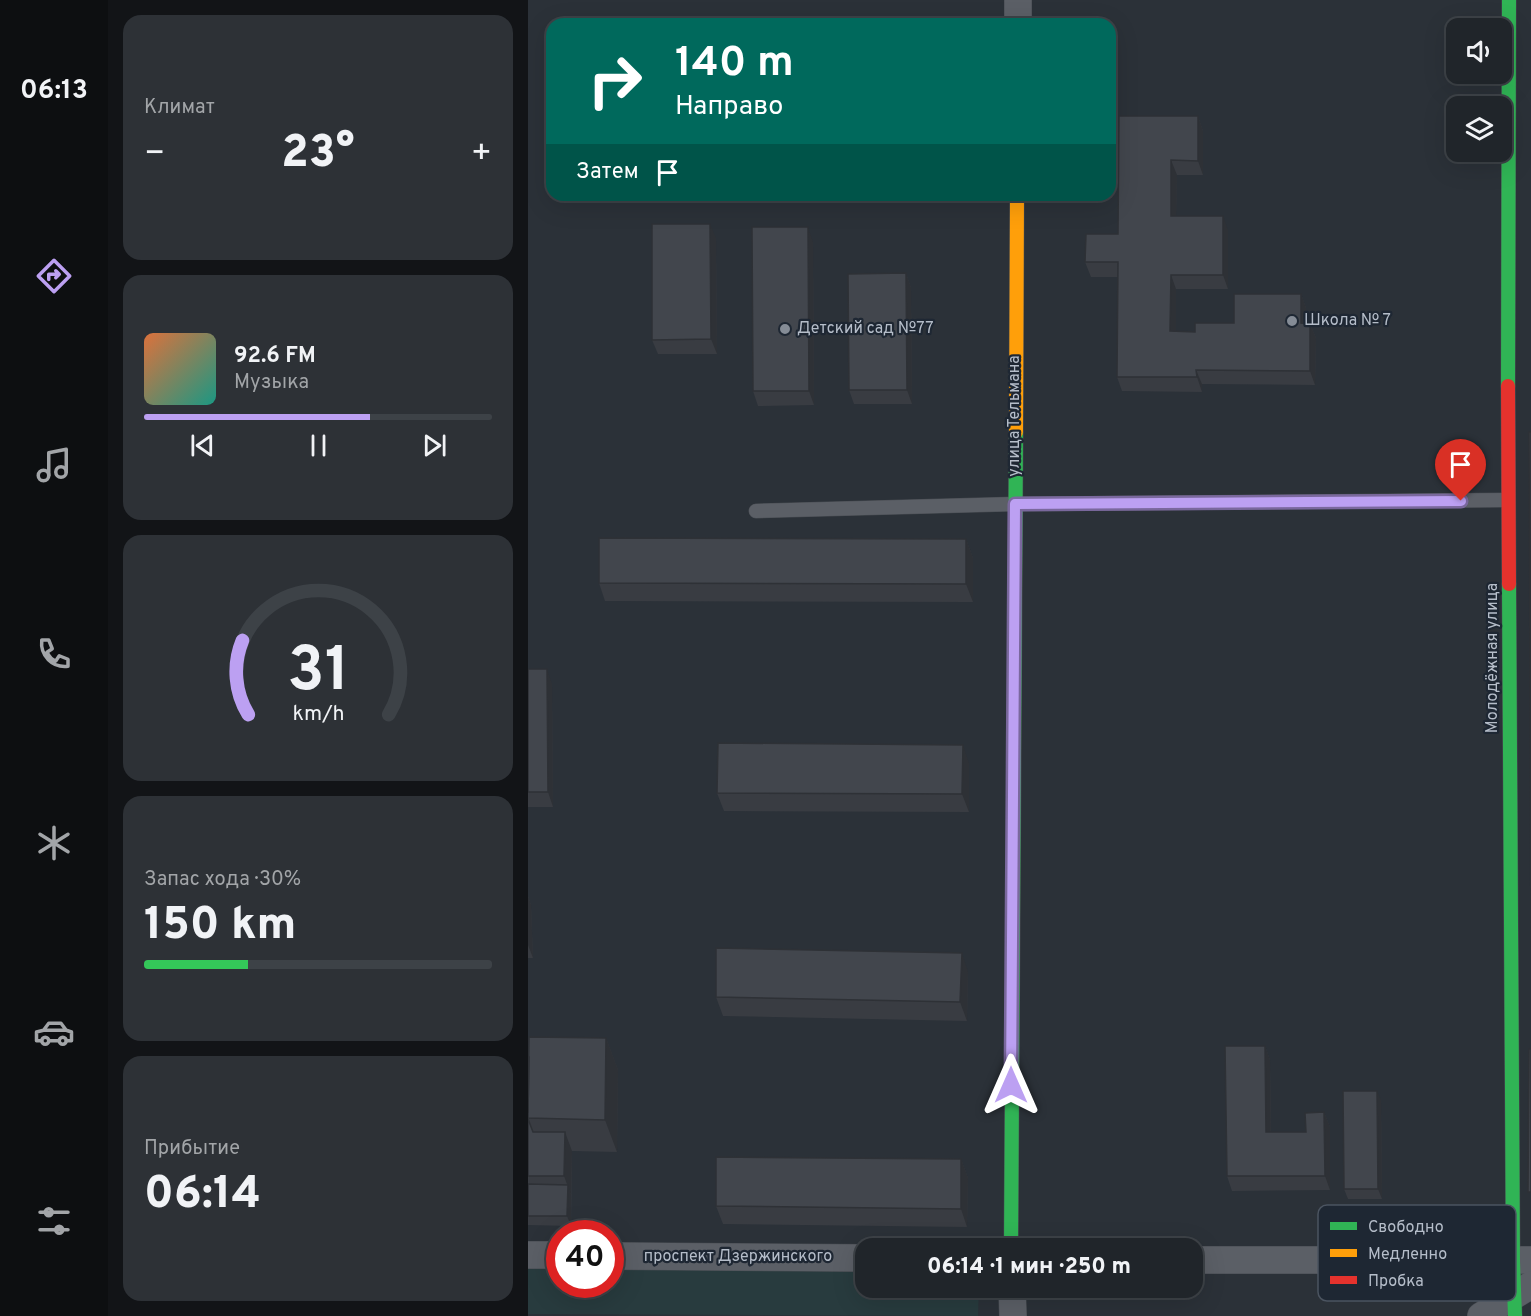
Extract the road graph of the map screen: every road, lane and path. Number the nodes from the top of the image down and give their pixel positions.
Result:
1 (1018, 0) edge
2 (1509, 0) edge
3 (1018, 18) edge
4 (1017, 201) edge
5 (1508, 500) junction
6 (1015, 504) junction
7 (756, 511) dead end
8 (1011, 1238) edge
9 (528, 1255) edge
10 (546, 1255) edge
11 (624, 1256) edge
12 (855, 1258) edge
13 (1203, 1260) edge
14 (1318, 1260) edge
15 (1522, 1261) edge
16 (1012, 1298) edge
17 (1523, 1300) edge
18 (1013, 1316) edge
19 (1481, 1316) edge

1 - 3 street
2 - 5 street, Молодёжная улица
4 - 6 street, улица Тельмана
5 - 6 lane
5 - 15 street, Молодёжная улица
6 - 7 lane
6 - 8 street, улица Тельмана
9 - 10 street
11 - 12 street, проспект Дзержинского
13 - 14 street
15 - 17 street, Молодёжная улица
16 - 18 street
17 - 19 street

